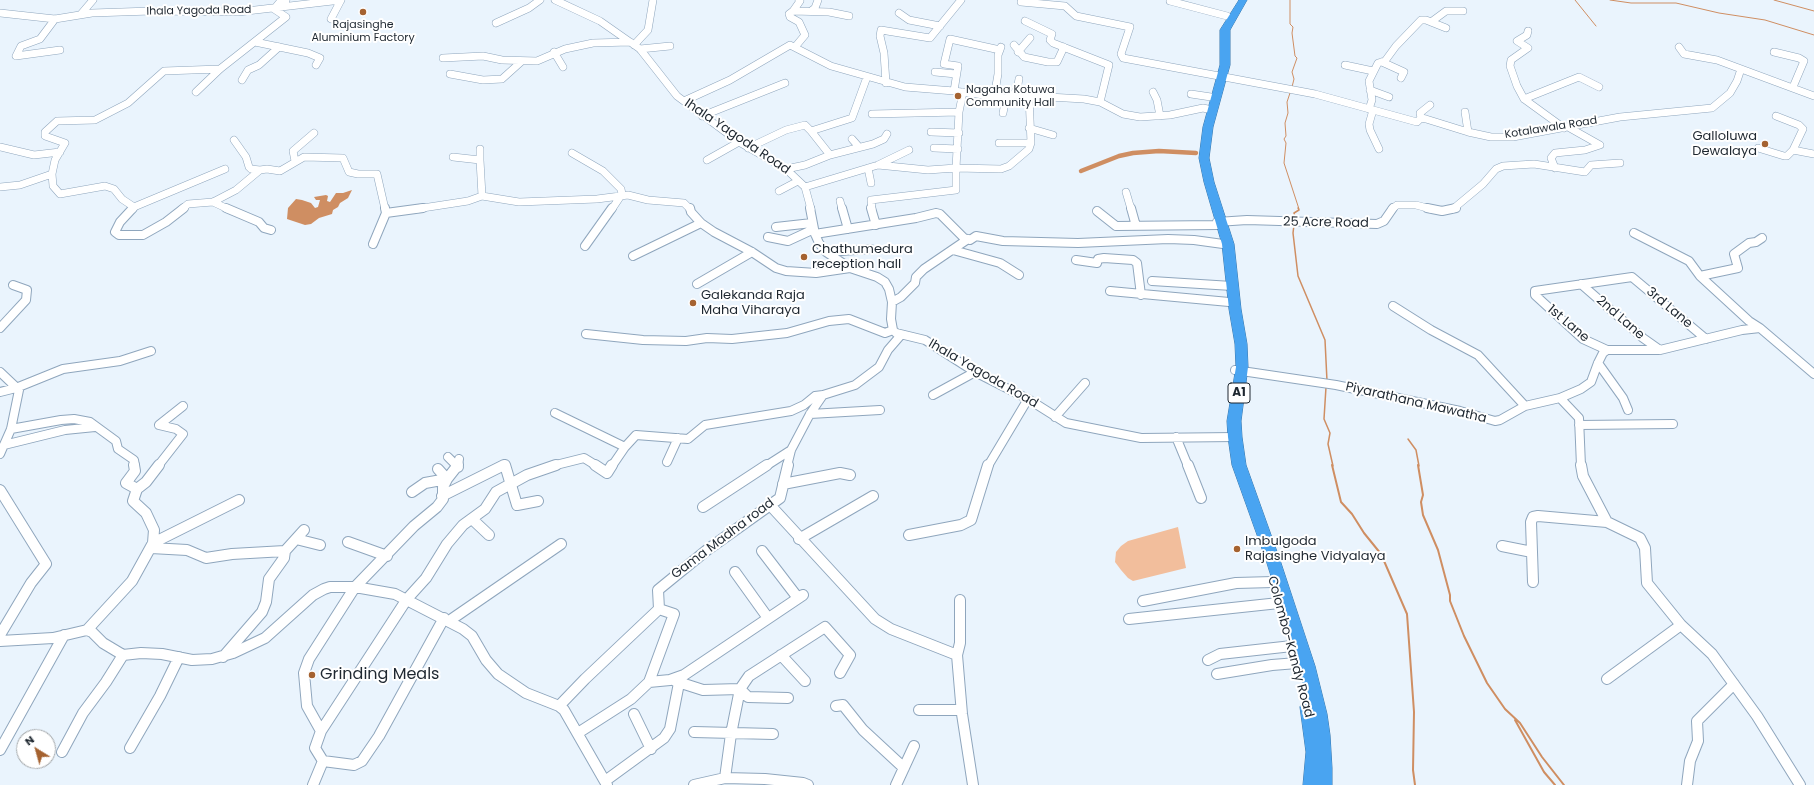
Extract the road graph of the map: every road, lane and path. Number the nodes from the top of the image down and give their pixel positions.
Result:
1 (93, 0) edge
2 (286, 0) edge
3 (341, 0) edge
4 (540, 0) edge
5 (555, 0) edge
6 (653, 0) edge
7 (799, 0) edge
8 (818, 0) edge
9 (961, 0) edge
10 (1238, 0) edge
11 (1243, 0) edge
12 (1170, 1) edge
13 (1021, 2) dead end
14 (274, 9) junction
15 (793, 11) junction
16 (811, 11) junction
17 (1463, 11) dead end
18 (0, 13) edge
19 (81, 14) junction
20 (900, 14) dead end
21 (850, 16) dead end
22 (1227, 16) junction
23 (55, 19) junction
24 (331, 19) dead end
25 (1025, 21) dead end
26 (1431, 22) junction
27 (496, 23) dead end
28 (940, 26) junction
29 (1446, 28) dead end
30 (1528, 31) dead end
31 (1030, 38) dead end
32 (255, 42) junction
33 (635, 45) junction
34 (1014, 45) dead end
35 (670, 46) dead end
36 (279, 47) junction
37 (795, 47) junction
38 (1064, 47) junction
39 (1679, 47) dead end
40 (60, 50) dead end
41 (554, 52) junction
42 (1018, 52) junction
43 (1774, 52) dead end
44 (443, 58) dead end
45 (522, 61) junction
46 (1382, 62) junction
47 (316, 64) dead end
48 (1345, 65) dead end
49 (563, 67) dead end
50 (220, 69) junction
51 (1741, 69) junction
52 (1373, 71) junction
53 (935, 72) dead end
54 (450, 74) dead end
55 (956, 74) junction
56 (867, 77) junction
57 (1220, 77) junction
58 (1401, 78) dead end
59 (1019, 79) dead end
60 (242, 80) dead end
61 (785, 83) dead end
62 (886, 83) junction
63 (1599, 87) dead end
64 (1793, 87) junction
65 (1370, 90) junction
66 (954, 91) junction
67 (196, 92) dead end
68 (963, 92) junction
69 (1153, 92) dead end
70 (1191, 94) dead end
71 (1029, 95) junction
72 (1010, 96) junction
73 (1814, 96) edge
74 (994, 97) junction
75 (1389, 97) dead end
76 (1524, 99) junction
77 (684, 101) junction
78 (1100, 102) junction
79 (1210, 105) junction
80 (1430, 105) dead end
81 (1371, 110) junction
82 (959, 112) junction
83 (1465, 112) dead end
84 (1003, 113) dead end
85 (872, 114) dead end
86 (702, 116) junction
87 (1160, 116) junction
88 (1776, 116) dead end
89 (1421, 118) junction
90 (1029, 128) junction
91 (1566, 128) junction
92 (811, 131) junction
93 (931, 132) dead end
94 (1468, 132) junction
95 (314, 133) dead end
96 (887, 134) dead end
97 (959, 134) junction
98 (1053, 136) dead end
99 (852, 139) dead end
100 (234, 140) dead end
101 (739, 142) junction
102 (999, 143) dead end
103 (1031, 144) junction
104 (859, 147) junction
105 (0, 148) edge
106 (748, 148) junction
107 (934, 148) dead end
108 (1758, 148) dead end
109 (480, 149) dead end
110 (958, 149) junction
111 (1379, 149) dead end
112 (909, 150) dead end
113 (1793, 150) junction
114 (60, 152) junction
115 (572, 153) dead end
116 (1814, 154) edge
117 (830, 155) junction
118 (453, 157) dead end
119 (480, 160) junction
120 (707, 160) dead end
121 (295, 161) junction
122 (1620, 163) dead end
123 (878, 165) junction
124 (868, 168) junction
125 (956, 168) junction
126 (1555, 168) junction
127 (225, 169) dead end
128 (786, 169) junction
129 (260, 170) junction
130 (52, 174) junction
131 (798, 181) junction
132 (871, 183) dead end
133 (0, 187) edge
134 (805, 187) junction
135 (779, 191) dead end
136 (1126, 192) dead end
137 (622, 194) junction
138 (482, 196) junction
139 (840, 201) dead end
140 (213, 202) junction
141 (134, 208) junction
142 (1097, 211) dead end
143 (386, 213) junction
144 (701, 223) junction
145 (1219, 223) junction
146 (876, 225) junction
147 (1136, 226) junction
148 (776, 227) dead end
149 (814, 229) junction
150 (271, 230) dead end
151 (848, 230) junction
152 (1634, 233) dead end
153 (768, 237) dead end
154 (1762, 238) dead end
155 (968, 239) junction
156 (373, 244) dead end
157 (1223, 244) junction
158 (585, 246) dead end
159 (871, 248) dead end
160 (953, 250) junction
161 (752, 252) junction
162 (826, 252) junction
163 (633, 256) dead end
164 (1076, 260) dead end
165 (850, 268) junction
166 (1019, 275) dead end
167 (1700, 276) junction
168 (1152, 281) dead end
169 (697, 284) dead end
170 (1581, 284) junction
171 (13, 285) dead end
172 (1230, 286) junction
173 (1110, 291) dead end
174 (1141, 294) junction
175 (892, 302) junction
176 (1229, 302) junction
177 (1393, 306) dead end
178 (0, 328) edge
179 (1760, 328) junction
180 (897, 332) junction
181 (586, 334) dead end
182 (1706, 339) junction
183 (1607, 350) junction
184 (1660, 350) junction
185 (151, 351) dead end
186 (1598, 363) junction
187 (1238, 370) junction
188 (0, 372) edge
189 (975, 372) junction
190 (1814, 374) edge
191 (1085, 383) dead end
192 (16, 388) junction
193 (0, 392) edge
194 (823, 395) junction
195 (933, 395) dead end
196 (1560, 398) junction
197 (1028, 399) junction
198 (183, 406) dead end
199 (1525, 406) junction
200 (880, 410) dead end
201 (1628, 410) dead end
202 (555, 413) dead end
203 (810, 414) junction
204 (1055, 417) junction
205 (1673, 424) dead end
206 (1579, 425) junction
207 (95, 427) junction
208 (11, 429) junction
209 (1176, 437) junction
210 (1231, 437) junction
211 (678, 438) junction
212 (4, 444) junction
213 (625, 447) junction
214 (791, 450) junction
215 (0, 454) edge
216 (448, 457) dead end
217 (667, 462) dead end
218 (438, 469) dead end
219 (850, 475) dead end
220 (447, 479) junction
221 (512, 482) junction
222 (783, 484) junction
223 (137, 489) junction
224 (0, 490) edge
225 (412, 492) dead end
226 (442, 496) junction
227 (873, 496) dead end
228 (1201, 498) dead end
229 (239, 500) dead end
230 (538, 501) dead end
231 (770, 505) junction
232 (703, 508) dead end
233 (472, 518) junction
234 (1607, 522) junction
235 (304, 530) dead end
236 (489, 535) dead end
237 (909, 535) dead end
238 (799, 538) junction
239 (296, 539) junction
240 (348, 542) dead end
241 (561, 544) dead end
242 (320, 545) dead end
243 (152, 546) junction
244 (1502, 546) dead end
245 (285, 551) junction
246 (762, 551) dead end
247 (1532, 552) junction
248 (387, 556) junction
249 (735, 572) dead end
250 (1273, 582) junction
251 (1533, 582) dead end
252 (355, 587) junction
253 (407, 599) junction
254 (960, 600) dead end
255 (1144, 601) dead end
256 (1280, 602) junction
257 (659, 609) junction
258 (768, 618) junction
259 (1129, 619) dead end
260 (446, 620) junction
261 (1681, 625) junction
262 (87, 630) junction
263 (0, 635) edge
264 (64, 635) junction
265 (0, 641) edge
266 (1292, 646) junction
267 (123, 655) junction
268 (781, 655) junction
269 (957, 655) junction
270 (179, 657) junction
271 (223, 657) junction
272 (1208, 660) dead end
273 (1297, 663) junction
274 (840, 673) dead end
275 (1217, 674) dead end
276 (1607, 679) dead end
277 (675, 681) junction
278 (805, 681) dead end
279 (649, 682) junction
280 (1734, 684) junction
281 (740, 689) junction
282 (788, 698) dead end
283 (559, 706) junction
284 (836, 706) dead end
285 (919, 710) dead end
286 (962, 710) junction
287 (634, 714) dead end
288 (321, 732) junction
289 (694, 732) dead end
290 (578, 733) junction
291 (731, 734) junction
292 (773, 734) dead end
293 (3, 738) edge
294 (914, 746) dead end
295 (130, 748) dead end
296 (651, 749) junction
297 (0, 750) edge
298 (62, 752) dead end
299 (323, 761) junction
300 (904, 768) junction
301 (725, 778) junction
302 (606, 783) edge
303 (313, 785) edge
304 (694, 785) edge
305 (808, 785) edge
306 (896, 785) edge
307 (973, 785) edge
308 (1312, 785) edge
309 (1323, 785) edge
310 (1687, 785) edge
311 (1800, 785) edge

1 - 19 street
2 - 14 street
3 - 14 street, Ihala Yagoda Road
3 - 24 street
4 - 27 street
5 - 33 street, Ihala Yagoda Road
6 - 33 street
7 - 15 street
8 - 16 street
9 - 28 street
10 - 22 highway, Colombo-Kandy Road / A1
11 - 57 highway, Colombo-Kandy Road / A1
12 - 22 street
13 - 57 street
14 - 19 street, Ihala Yagoda Road
14 - 32 street
15 - 16 street
15 - 37 street
16 - 21 street
17 - 26 street
18 - 23 street
19 - 23 street
20 - 28 street
22 - 57 highway, Colombo-Kandy Road / A1
23 - 40 street
25 - 38 street
26 - 29 street
26 - 46 street
28 - 62 street
30 - 76 street
31 - 42 street
32 - 36 street
32 - 50 street
33 - 35 street
33 - 41 street
33 - 77 street, Ihala Yagoda Road
34 - 42 street
36 - 47 street
36 - 60 street
37 - 56 street
37 - 77 street
38 - 42 street
38 - 78 street
39 - 51 street
41 - 45 street
41 - 49 street
43 - 64 street
44 - 45 street
45 - 54 street
46 - 52 street
46 - 58 street
48 - 52 street
50 - 67 street
50 - 114 street
51 - 64 street
51 - 91 street, Kotalawala Road
52 - 65 street
53 - 55 street
55 - 66 street
55 - 74 street
56 - 62 street
56 - 92 street
57 - 79 highway, Colombo-Kandy Road / A1
57 - 81 street, Kotalawala Road
59 - 72 street
61 - 86 street
62 - 66 street
63 - 76 street
64 - 73 street
65 - 75 street
65 - 81 street
66 - 68 street
68 - 74 street
68 - 82 street
69 - 87 street
70 - 79 street
71 - 72 street
71 - 78 street
71 - 90 street
72 - 74 street
72 - 84 street
76 - 91 street
77 - 86 street, Ihala Yagoda Road
78 - 87 street
79 - 87 street
79 - 145 highway, Colombo-Kandy Road / A1
80 - 89 street
81 - 89 street, Kotalawala Road
81 - 111 street
82 - 85 street
82 - 97 street
83 - 94 street
86 - 101 street, Ihala Yagoda Road
88 - 113 street
89 - 94 street, Kotalawala Road
90 - 98 street
90 - 103 street
91 - 94 street, Kotalawala Road
91 - 126 street
92 - 106 street
92 - 117 street
93 - 97 street
95 - 121 street
96 - 104 street
97 - 110 street
99 - 104 street
100 - 129 street
101 - 106 street, Ihala Yagoda Road
101 - 120 street
102 - 103 street
103 - 125 street
104 - 117 street
105 - 114 street
106 - 128 street, Ihala Yagoda Road
107 - 110 street
108 - 113 street
109 - 119 street
110 - 125 street
112 - 123 street
113 - 116 street
114 - 130 street
115 - 137 street
117 - 128 street
118 - 119 street
119 - 138 street
121 - 129 street
121 - 143 street
122 - 126 street, 25 Acre Road
123 - 124 street
123 - 125 street
124 - 132 street
124 - 134 street
125 - 146 street
126 - 145 street, 25 Acre Road
127 - 141 street
128 - 131 street, Ihala Yagoda Road
129 - 140 street
130 - 133 street
130 - 141 street
131 - 134 street, Ihala Yagoda Road
131 - 135 street
134 - 149 street
136 - 147 street
137 - 138 street
137 - 144 street
137 - 158 street
138 - 143 street
139 - 151 street
140 - 141 street
140 - 150 street
142 - 147 street
143 - 156 street
144 - 161 street
144 - 163 street
145 - 147 street
145 - 157 highway, Colombo-Kandy Road / A1
145 - 172 highway, Colombo-Kandy Road / A1
146 - 151 street
146 - 155 street
148 - 149 street
149 - 151 street
149 - 153 street
149 - 162 street
152 - 167 street
154 - 167 street
155 - 157 street
155 - 160 street
157 - 172 highway, Colombo-Kandy Road / A1
159 - 162 street
160 - 166 street
160 - 175 street
161 - 165 street
161 - 169 street
162 - 165 street
164 - 174 street
165 - 175 street
167 - 179 street
168 - 172 street
170 - 182 street, 3rd Lane
170 - 183 street, 1st Lane
170 - 184 street, 2nd Lane
171 - 178 street
172 - 176 highway, Colombo-Kandy Road / A1
172 - 187 highway, Colombo-Kandy Road / A1
173 - 174 street
174 - 176 street
175 - 180 street
176 - 187 highway, Colombo-Kandy Road / A1
177 - 199 street
179 - 182 street
179 - 190 street
180 - 181 street, Ihala Yagoda Road
180 - 189 street, Ihala Yagoda Road
180 - 194 street
182 - 184 street
183 - 184 street
183 - 186 street, Piyarathana Mawatha
185 - 192 street
186 - 196 street, Piyarathana Mawatha
186 - 201 street
187 - 199 street, Piyarathana Mawatha
187 - 210 highway, Colombo-Kandy Road / A1
188 - 192 street
189 - 195 street
189 - 197 street, Ihala Yagoda Road
191 - 204 street
192 - 193 street
192 - 208 street
194 - 203 street, Gama Madha road
194 - 211 street
196 - 199 street, Piyarathana Mawatha
196 - 206 street
197 - 204 street, Ihala Yagoda Road
197 - 237 street
198 - 223 street
200 - 203 street
202 - 213 street
203 - 214 street, Gama Madha road
204 - 209 street, Ihala Yagoda Road
205 - 206 street
206 - 234 street
207 - 208 street
207 - 212 street
207 - 223 street
208 - 212 street
209 - 210 street, Ihala Yagoda Road
209 - 228 street
210 - 250 highway, Colombo-Kandy Road / A1
210 - 309 highway, Colombo-Kandy Road / A1
211 - 213 street
211 - 217 street
212 - 215 street
213 - 221 street
214 - 222 street, Gama Madha road
214 - 232 street
216 - 220 street
218 - 220 street
219 - 222 street
220 - 225 street
220 - 226 street
221 - 226 street
221 - 230 street
221 - 233 street
222 - 231 street, Gama Madha road
223 - 243 street
224 - 263 street
226 - 248 street
227 - 238 street
229 - 243 street
231 - 238 street
231 - 257 street, Gama Madha road
233 - 236 street
233 - 253 street
234 - 247 street
234 - 261 street
235 - 239 street
238 - 269 street
239 - 242 street
239 - 245 street
240 - 248 street
241 - 260 street
243 - 245 street
243 - 262 street
244 - 247 street
245 - 271 street
246 - 258 street
247 - 251 street
248 - 252 street
249 - 258 street
250 - 255 street
250 - 256 highway, Colombo-Kandy Road / A1
252 - 253 street
252 - 271 street
252 - 288 street
253 - 260 street
253 - 288 street
254 - 269 street
256 - 259 street
256 - 266 highway, Colombo-Kandy Road / A1
257 - 279 street
257 - 283 street
258 - 277 street
260 - 283 street
260 - 299 street
261 - 276 street
261 - 280 street
262 - 264 street
262 - 267 street
264 - 265 street
264 - 293 street
266 - 272 street
266 - 273 highway, Colombo-Kandy Road / A1
267 - 270 street
267 - 298 street
268 - 274 street
268 - 278 street
268 - 281 street
269 - 286 street
270 - 271 street
270 - 295 street
273 - 275 street
273 - 308 highway, Colombo-Kandy Road / A1
277 - 279 street
277 - 281 street
277 - 296 street
279 - 290 street
280 - 310 street
280 - 311 street
281 - 282 street
281 - 291 street
283 - 290 street
284 - 300 street
285 - 286 street
286 - 307 street
287 - 296 street
288 - 299 street
289 - 291 street
290 - 302 street
291 - 292 street
291 - 301 street
293 - 297 street
294 - 300 street
296 - 302 street
299 - 303 street
300 - 306 street
301 - 304 street
301 - 305 street

